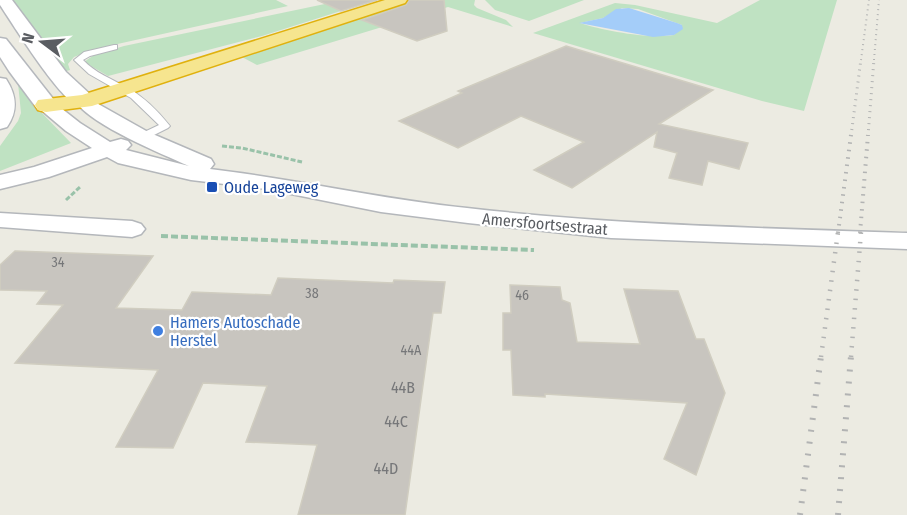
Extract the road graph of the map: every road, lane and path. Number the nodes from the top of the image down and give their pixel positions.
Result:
1 (4, 0) edge
2 (386, 0) edge
3 (400, 0) edge
4 (28, 32) junction
5 (0, 33) edge
6 (0, 42) edge
7 (114, 47) dead end
8 (0, 83) edge
9 (115, 84) junction
10 (78, 96) junction
11 (46, 105) junction
12 (0, 123) edge
13 (142, 137) junction
14 (109, 150) junction
15 (234, 177) junction
16 (0, 182) edge
17 (0, 220) edge
18 (132, 229) joint
19 (907, 241) edge
20 (534, 250) dead end

1 - 4 main road, Amersfoortsestraat
2 - 9 highway
3 - 9 highway
4 - 5 main road
4 - 6 main road
4 - 10 main road, Amersfoortsestraat
6 - 11 main road, Amersfoortsestraat
7 - 9 lane
8 - 12 street
9 - 10 highway
9 - 13 lane
10 - 11 highway
10 - 13 street, Amersfoortsestraat
11 - 14 street, Amersfoortsestraat
13 - 14 street
13 - 15 street, Amersfoortsestraat
14 - 15 street, Amersfoortsestraat
14 - 16 street
15 - 19 street, Amersfoortsestraat
17 - 18 street
18 - 20 path

